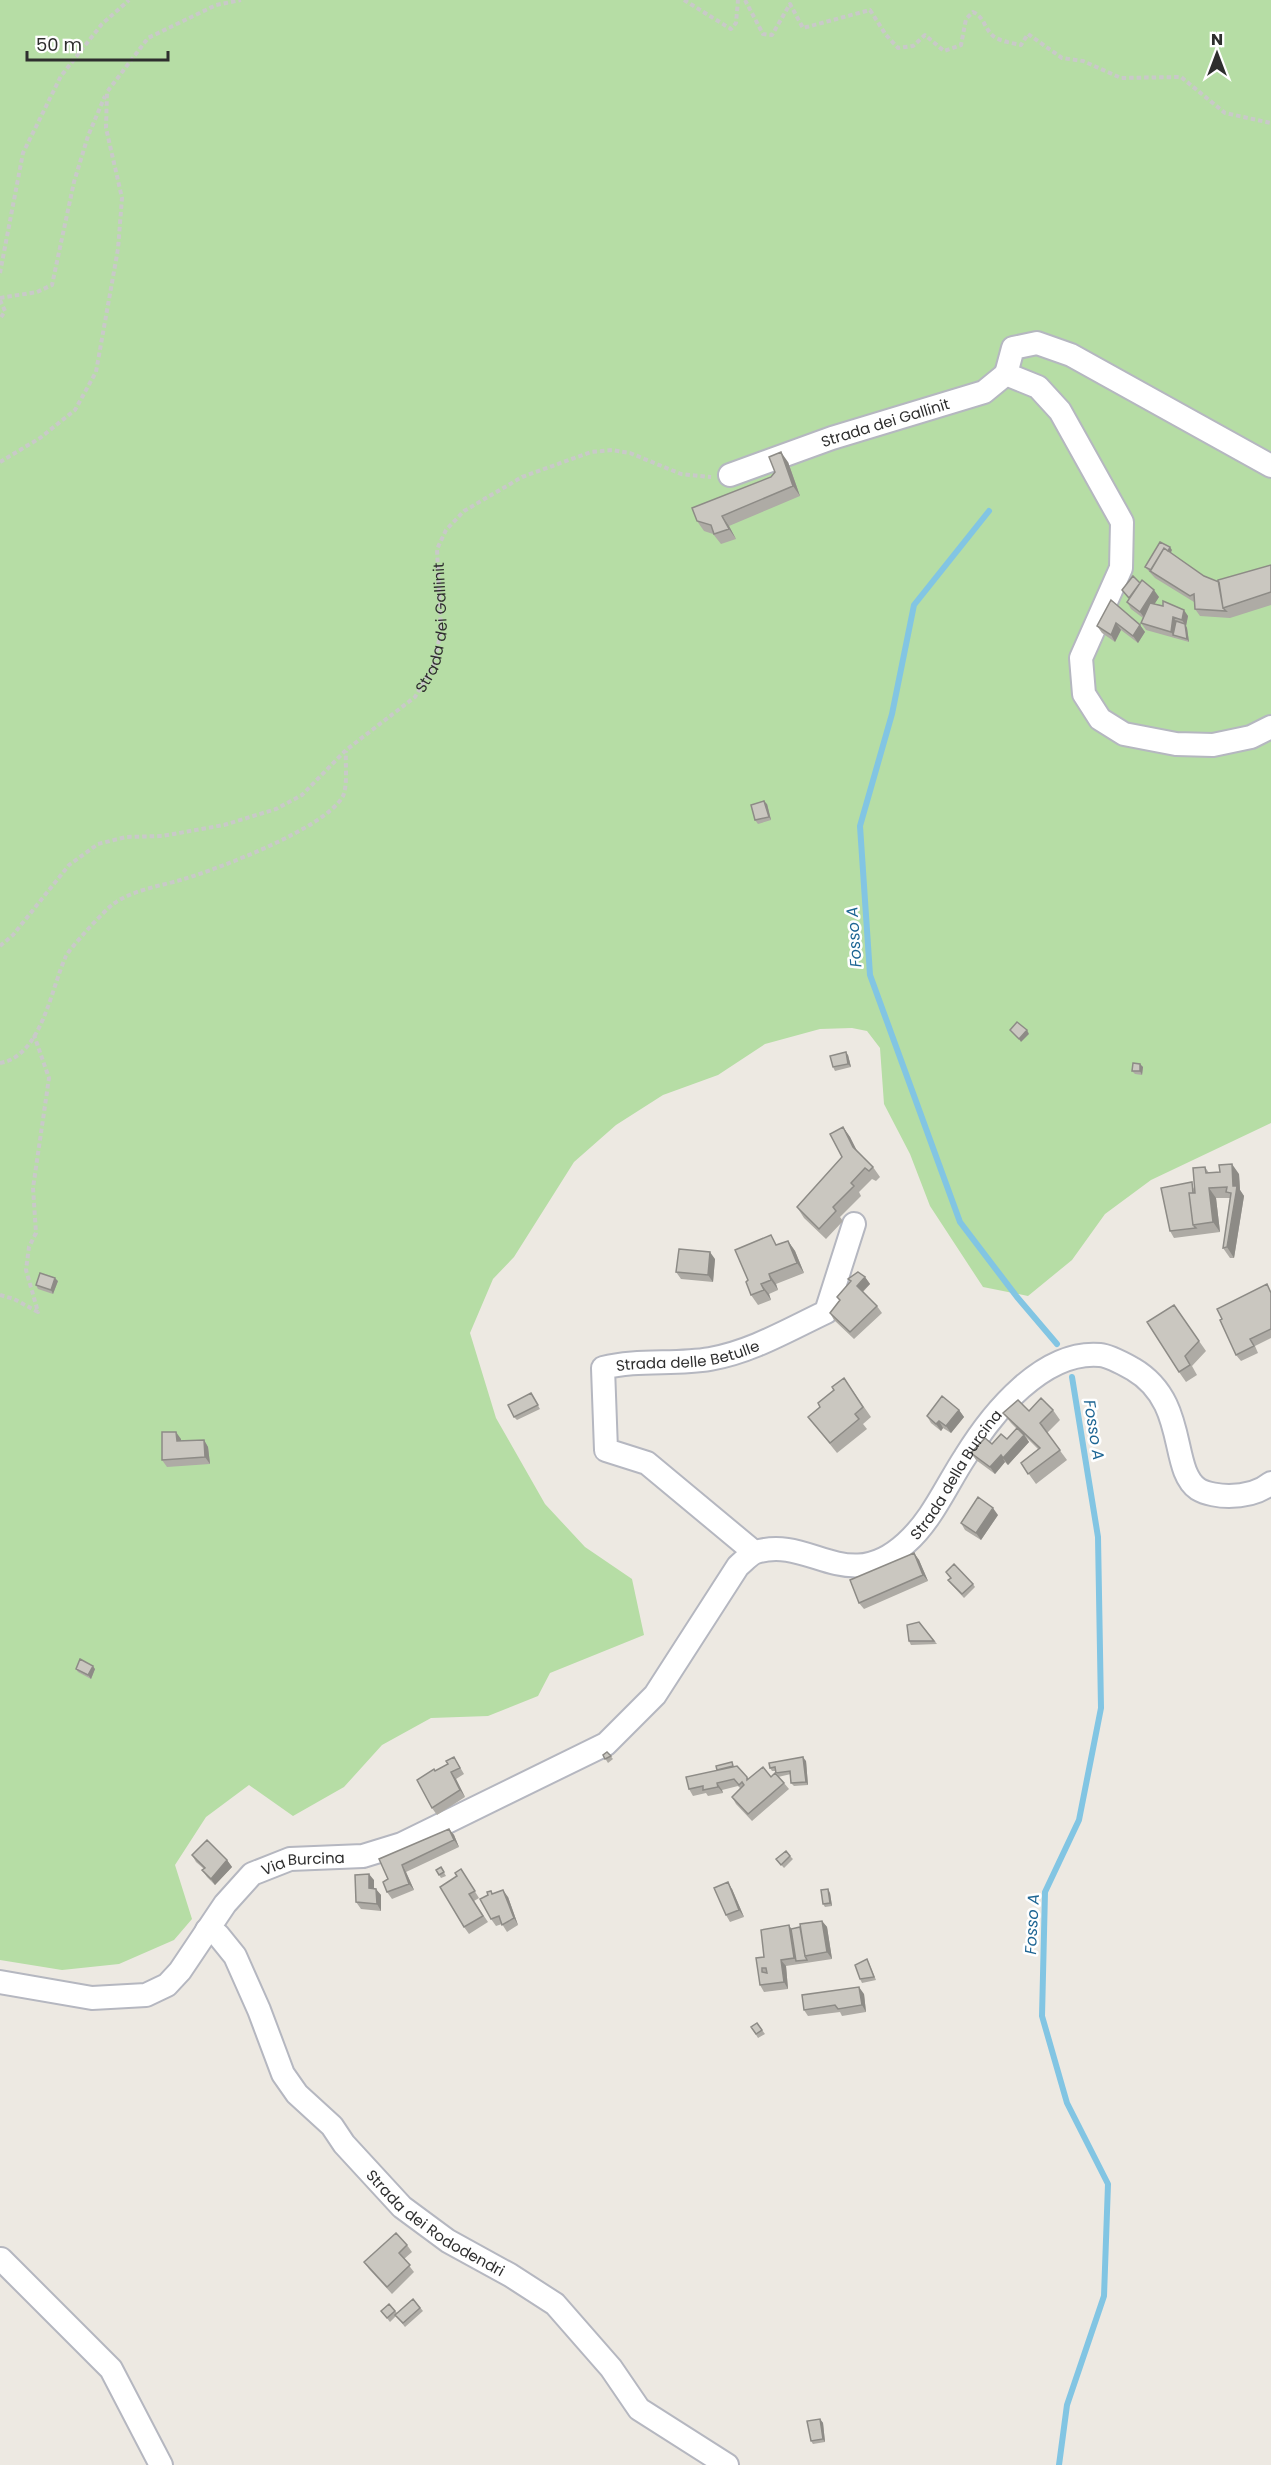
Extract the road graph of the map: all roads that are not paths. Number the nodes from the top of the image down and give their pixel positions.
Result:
1 (1006, 374) junction
2 (1271, 466) edge
3 (730, 475) road end
4 (1271, 727) edge
5 (854, 1224) dead end
6 (1271, 1483) edge
7 (754, 1552) junction
8 (207, 1930) junction
9 (0, 1982) edge
10 (1, 2259) edge
11 (160, 2465) edge
12 (727, 2465) edge

1 - 2 street
1 - 3 street, Strada dei Gallinit
1 - 4 street
5 - 7 street, Strada delle Betulle
6 - 7 street, Strada della Burcina
7 - 8 street, Via Burcina
8 - 9 street, Via Burcina
8 - 12 street, Strada dei Rododendri
10 - 11 street

